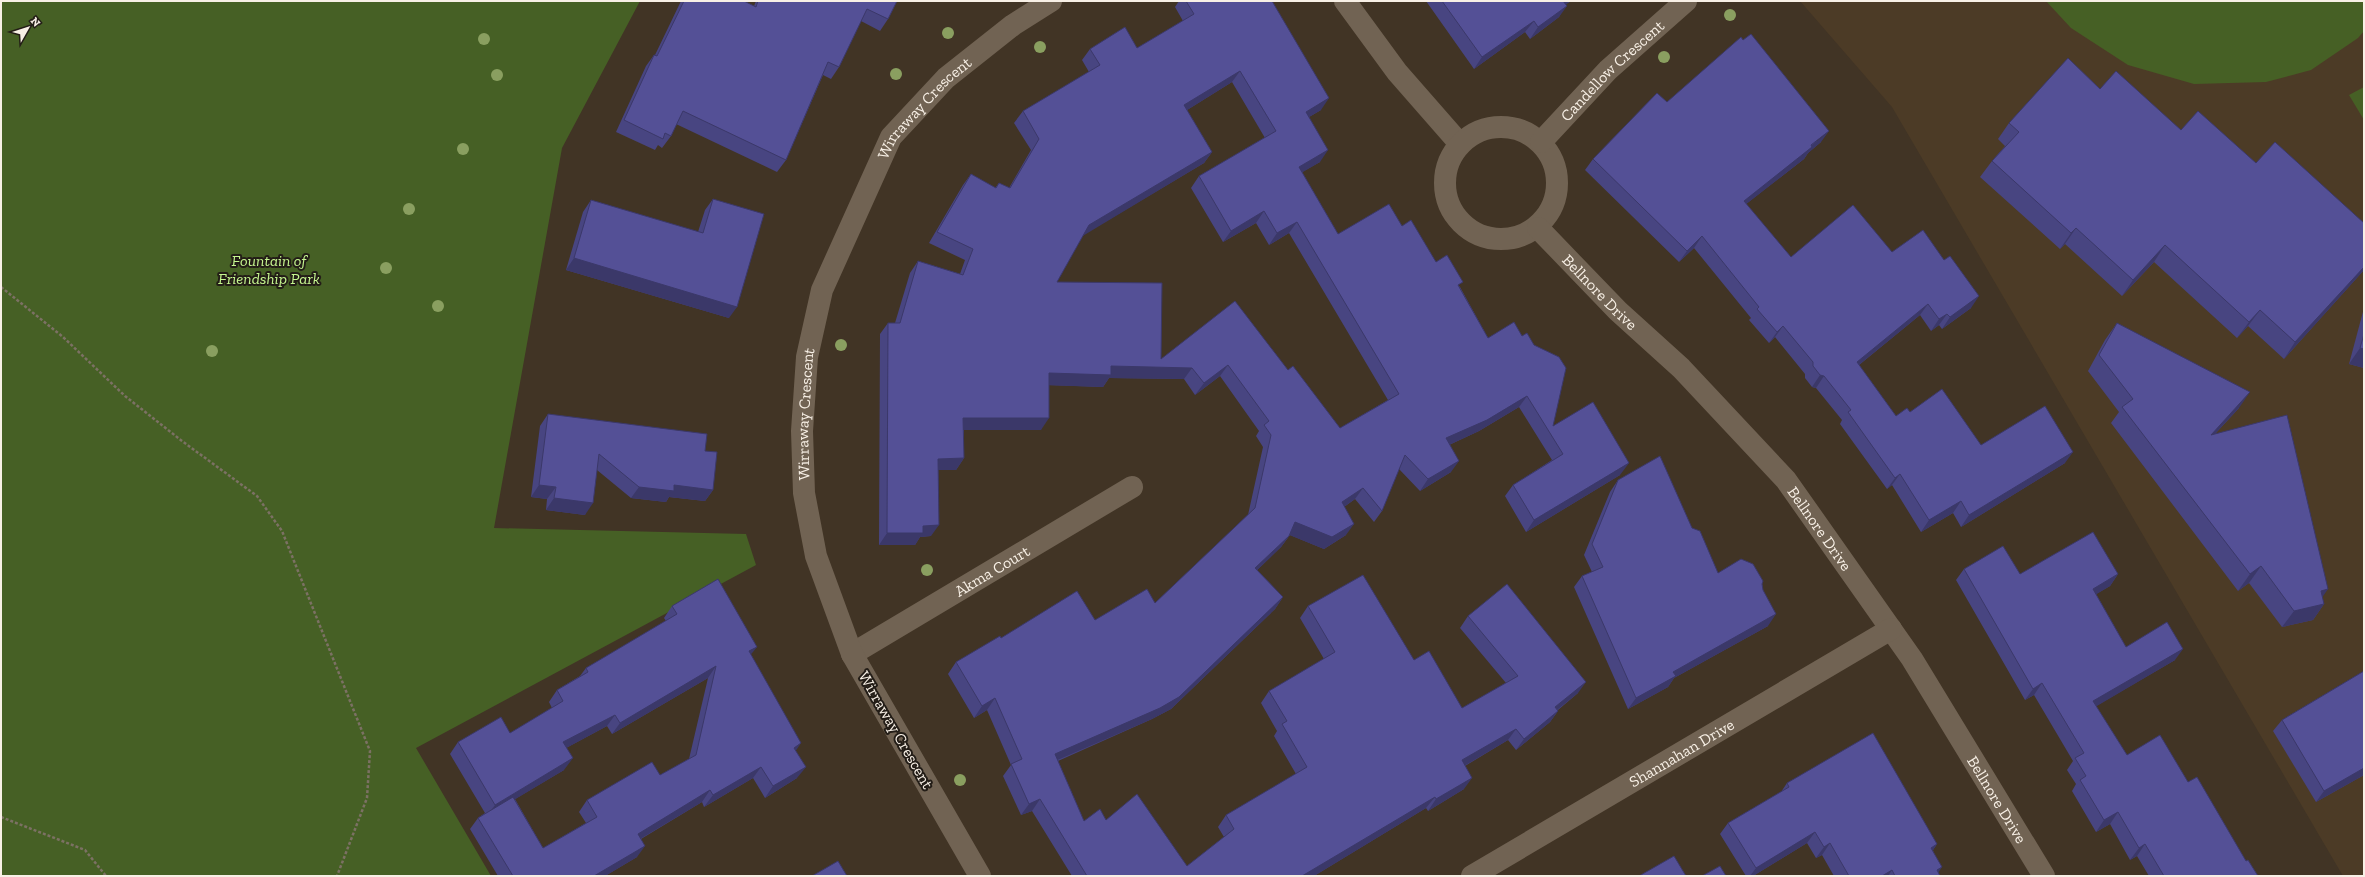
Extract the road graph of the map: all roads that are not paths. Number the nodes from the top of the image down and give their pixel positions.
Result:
1 (1052, 1) edge
2 (1345, 1) edge
3 (1686, 1) edge
4 (1541, 142) junction
5 (1460, 144) junction
6 (1538, 228) junction
7 (1132, 487) dead end
8 (1891, 629) junction
9 (852, 654) junction
10 (980, 876) edge
11 (1472, 876) edge
12 (2044, 876) edge

1 - 9 street, Wirraway Crescent
2 - 5 street
3 - 4 street, Candellow Crescent
4 - 5 street
4 - 6 street
5 - 6 street
6 - 8 street, Bellnore Drive
7 - 9 street, Akma Court
8 - 11 street, Shannahan Drive
8 - 12 street, Bellnore Drive
9 - 10 street, Wirraway Crescent

